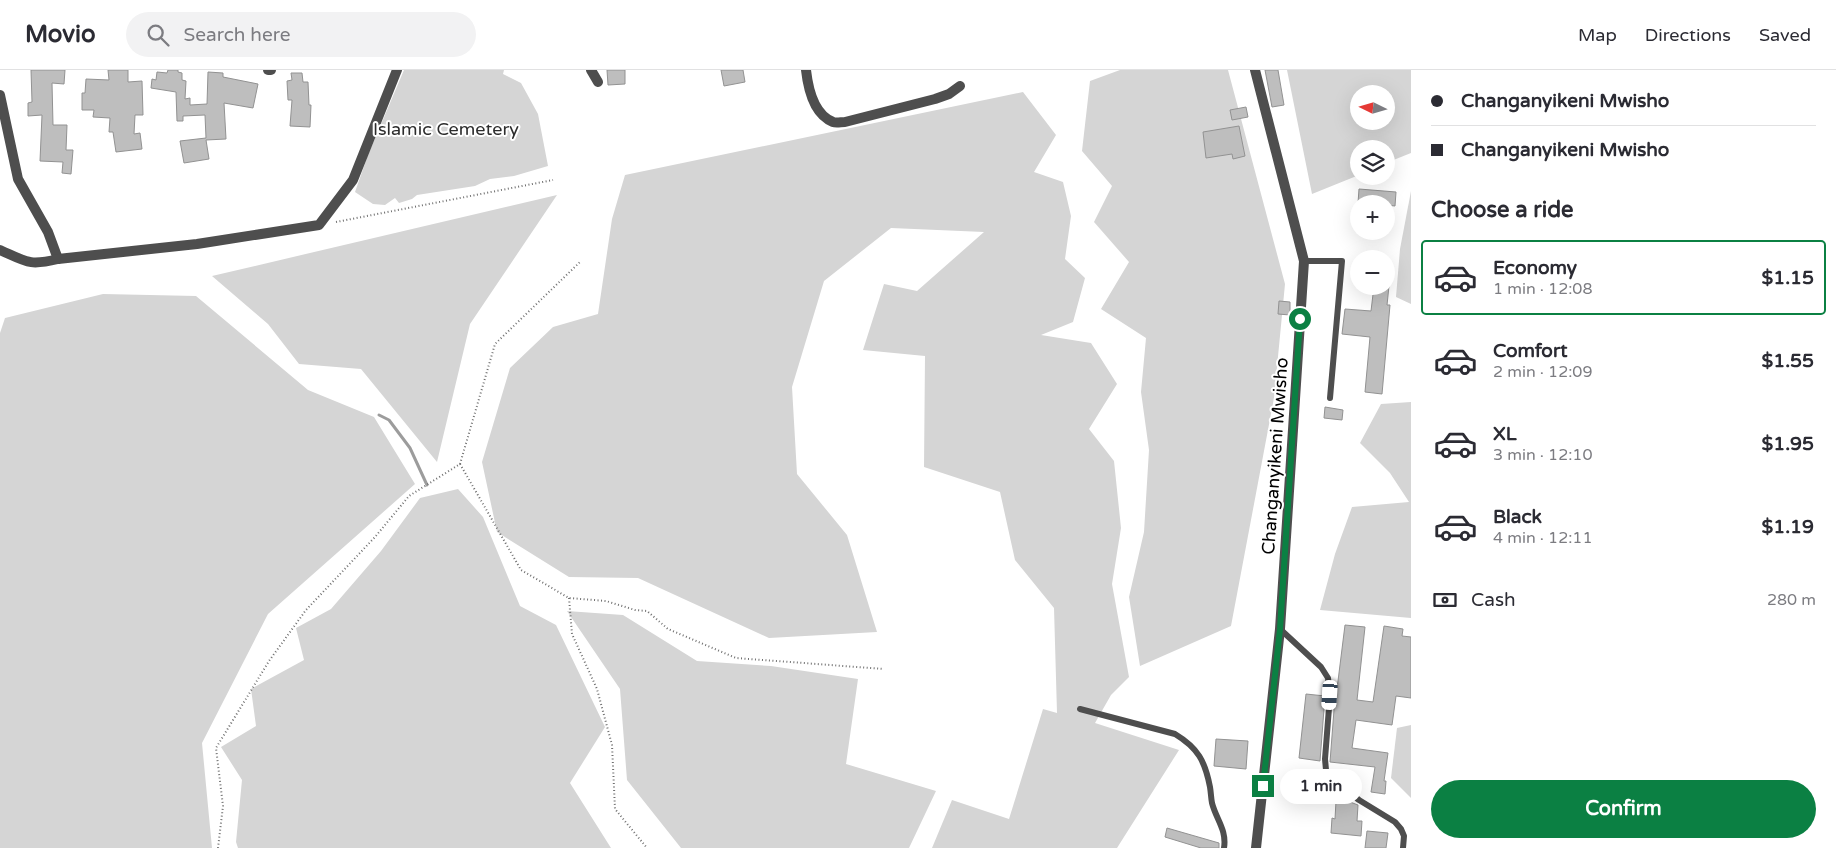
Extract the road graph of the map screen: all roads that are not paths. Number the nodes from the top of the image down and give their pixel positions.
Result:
1 (397, 70) edge
2 (591, 70) edge
3 (806, 70) edge
4 (1255, 70) edge
5 (598, 82) dead end
6 (960, 86) dead end
7 (0, 95) edge
8 (0, 250) edge
9 (58, 259) junction
10 (1304, 261) junction
11 (1330, 398) dead end
12 (1280, 629) junction
13 (1080, 709) dead end
14 (1258, 847) edge
15 (1224, 848) edge
16 (1403, 848) edge

1 - 9 street
2 - 5 street
3 - 6 street
4 - 10 street, Changanyikeni Mwisho
7 - 9 street
8 - 9 street
10 - 11 lane
10 - 12 street, Changanyikeni Mwisho
12 - 14 street, Changanyikeni Mwisho
12 - 16 lane
13 - 15 lane

